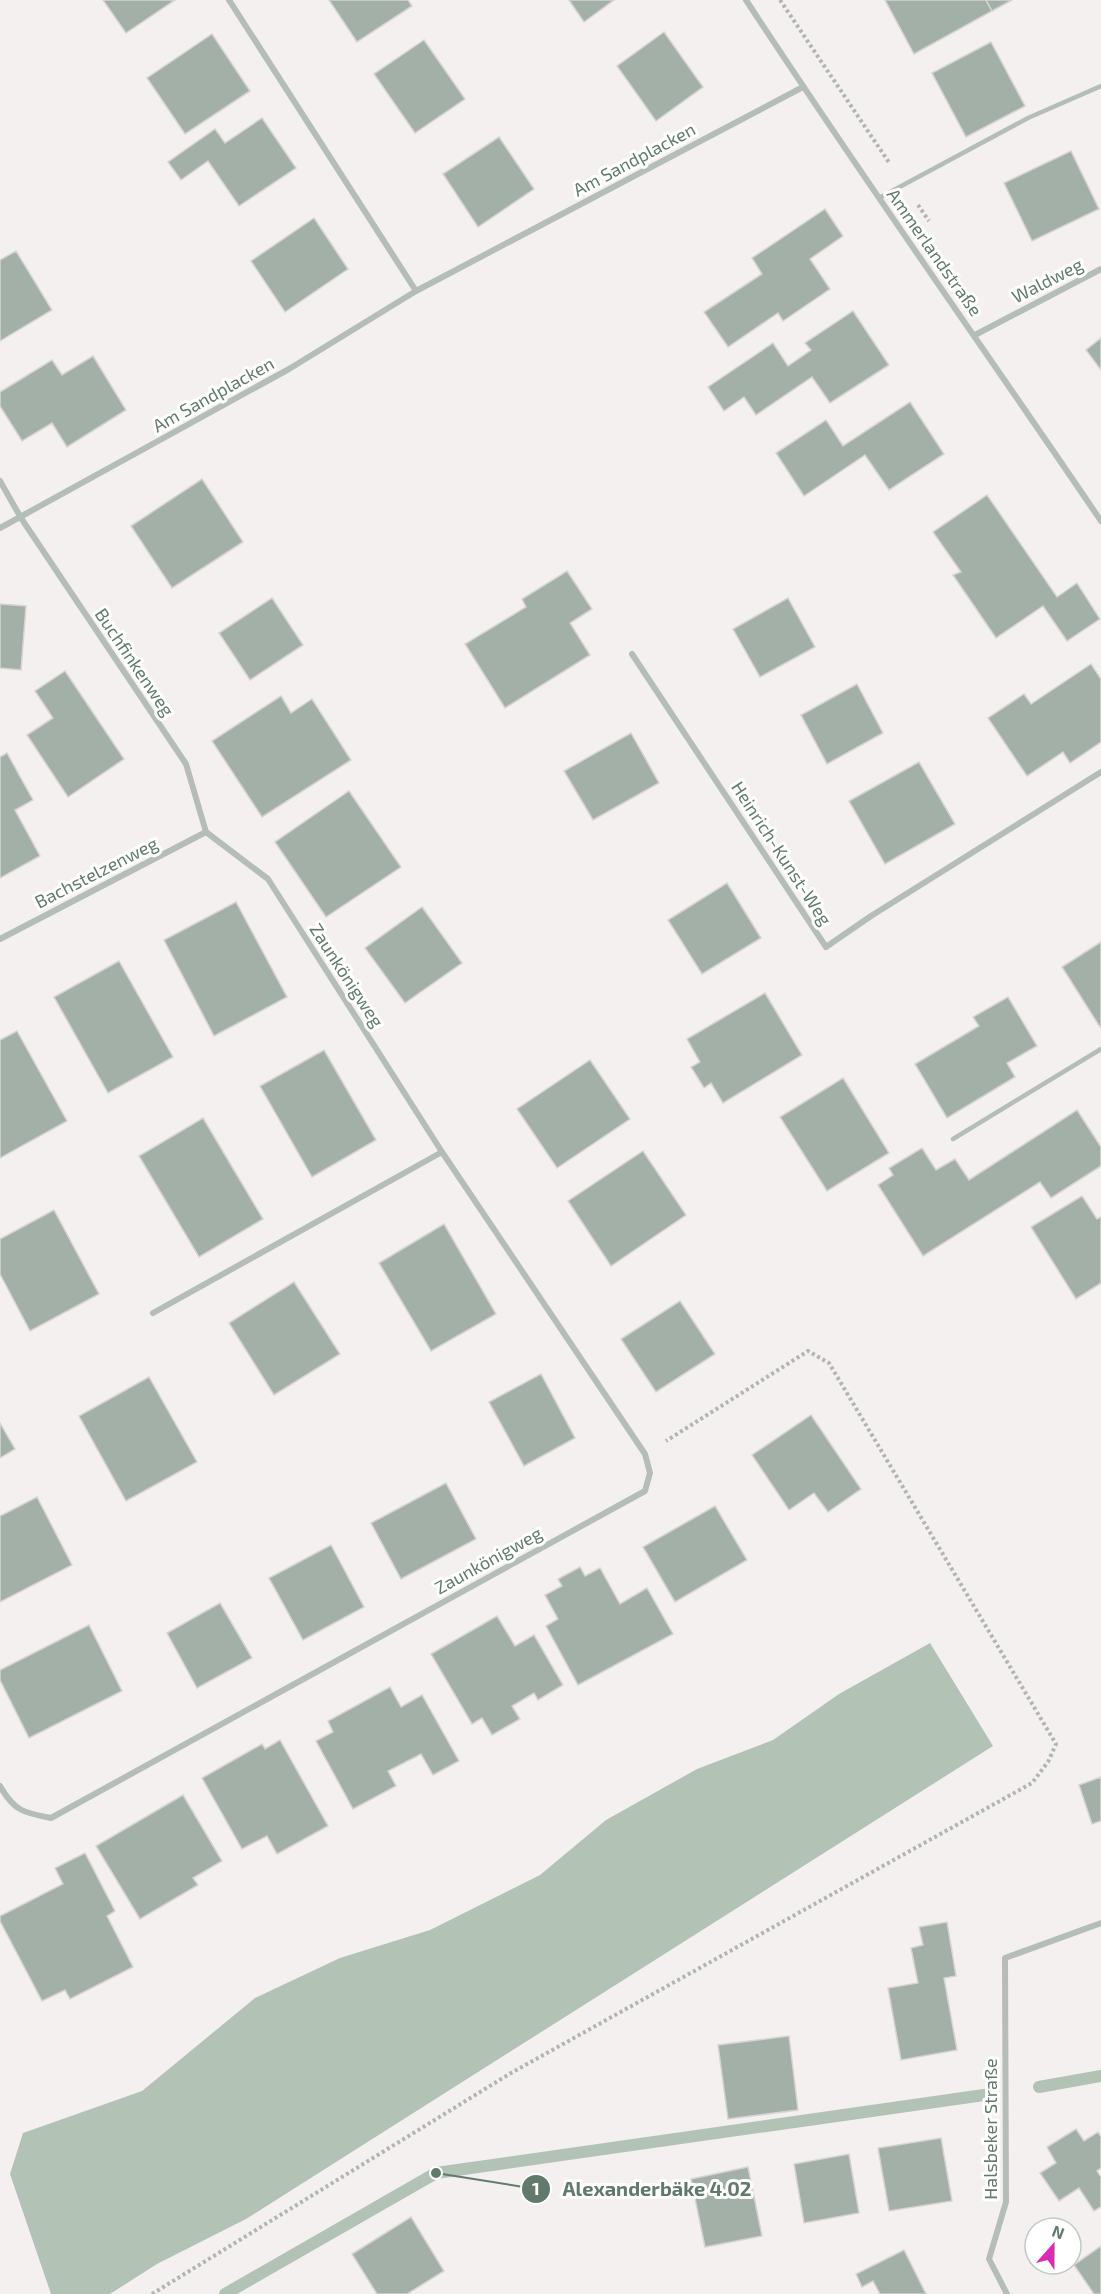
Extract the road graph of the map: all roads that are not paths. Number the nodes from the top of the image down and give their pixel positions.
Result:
1 (229, 0) edge
2 (746, 0) edge
3 (1101, 86) edge
4 (803, 87) junction
5 (879, 198) junction
6 (1101, 269) edge
7 (416, 291) junction
8 (975, 334) junction
9 (0, 481) edge
10 (21, 518) junction
11 (1101, 521) edge
12 (0, 528) edge
13 (632, 654) dead end
14 (1101, 772) edge
15 (206, 832) junction
16 (0, 939) edge
17 (1101, 1049) edge
18 (953, 1139) dead end
19 (442, 1152) junction
20 (153, 1313) dead end
21 (0, 1786) edge
22 (1101, 1923) edge
23 (1007, 2294) edge

1 - 7 street
2 - 4 street, Ammerlandstraße
3 - 5 lane
4 - 5 street, Ammerlandstraße
4 - 7 street, Am Sandplacken
5 - 8 street, Ammerlandstraße
6 - 8 street, Waldweg
7 - 10 street, Am Sandplacken
8 - 11 street, Ammerlandstraße
9 - 10 street, Buchfinkenweg
10 - 12 street
10 - 15 street, Buchfinkenweg
13 - 14 street, Heinrich-Kunst-Weg
15 - 16 street, Bachstelzenweg
15 - 19 street, Zaunkönigweg
17 - 18 lane
19 - 20 street
19 - 21 street, Zaunkönigweg
22 - 23 street, Halsbeker Straße

